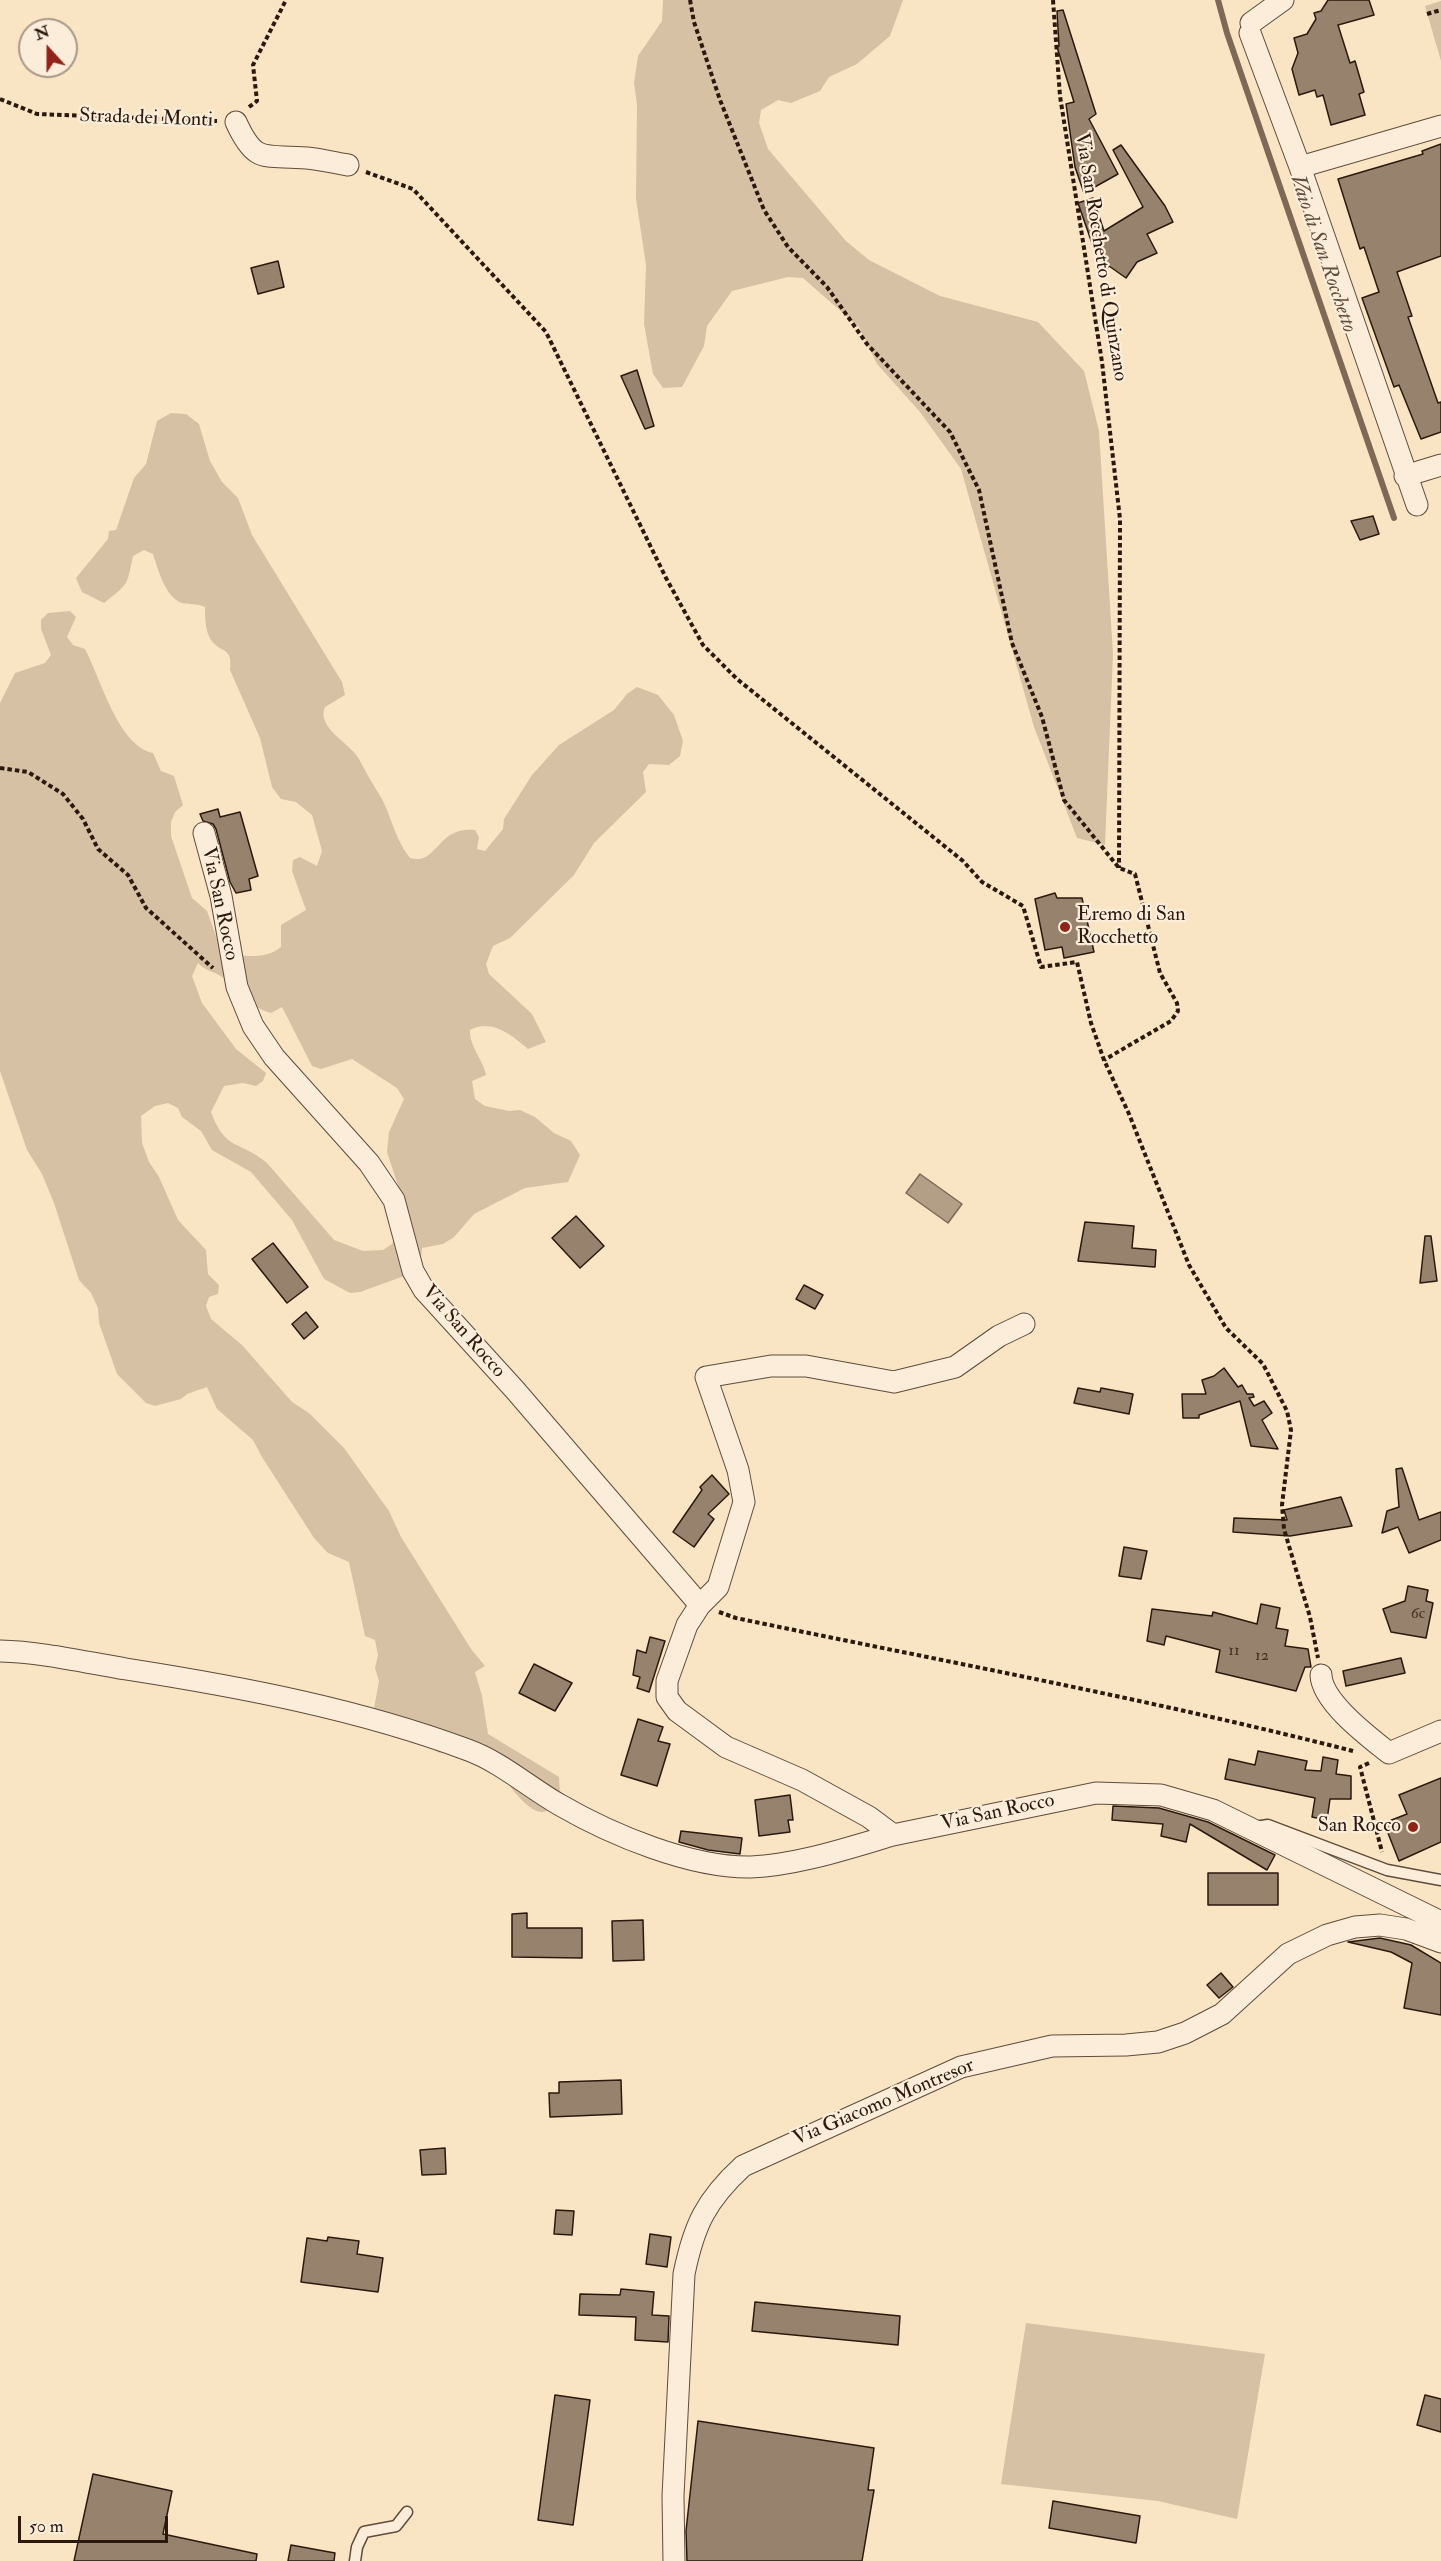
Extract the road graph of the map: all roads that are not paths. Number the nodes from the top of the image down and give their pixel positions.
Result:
1 (1283, 0) edge
2 (236, 122) road end
3 (1441, 126) edge
4 (348, 165) road end
5 (1300, 167) junction
6 (1441, 465) edge
7 (1406, 476) junction
8 (1417, 505) dead end
9 (204, 833) dead end
10 (1024, 1324) dead end
11 (700, 1605) junction
12 (0, 1651) edge
13 (1321, 1676) road end
14 (1441, 1731) edge
15 (1248, 1828) junction
16 (893, 1835) junction
17 (1441, 1880) edge
18 (1441, 1922) edge
19 (1441, 1942) edge
20 (407, 2512) dead end
21 (355, 2561) edge
22 (674, 2561) edge

1 - 5 street
2 - 4 street, Strada dei Monti
3 - 5 street
5 - 7 street
6 - 7 street
7 - 8 street
9 - 11 street, Via San Rocco
10 - 11 street
11 - 16 street
12 - 16 street, Via San Rocco
13 - 14 street
15 - 16 street, Via San Rocco
15 - 17 lane
15 - 18 street, Via San Rocco
19 - 22 street, Via Giacomo Montresor
20 - 21 lane

